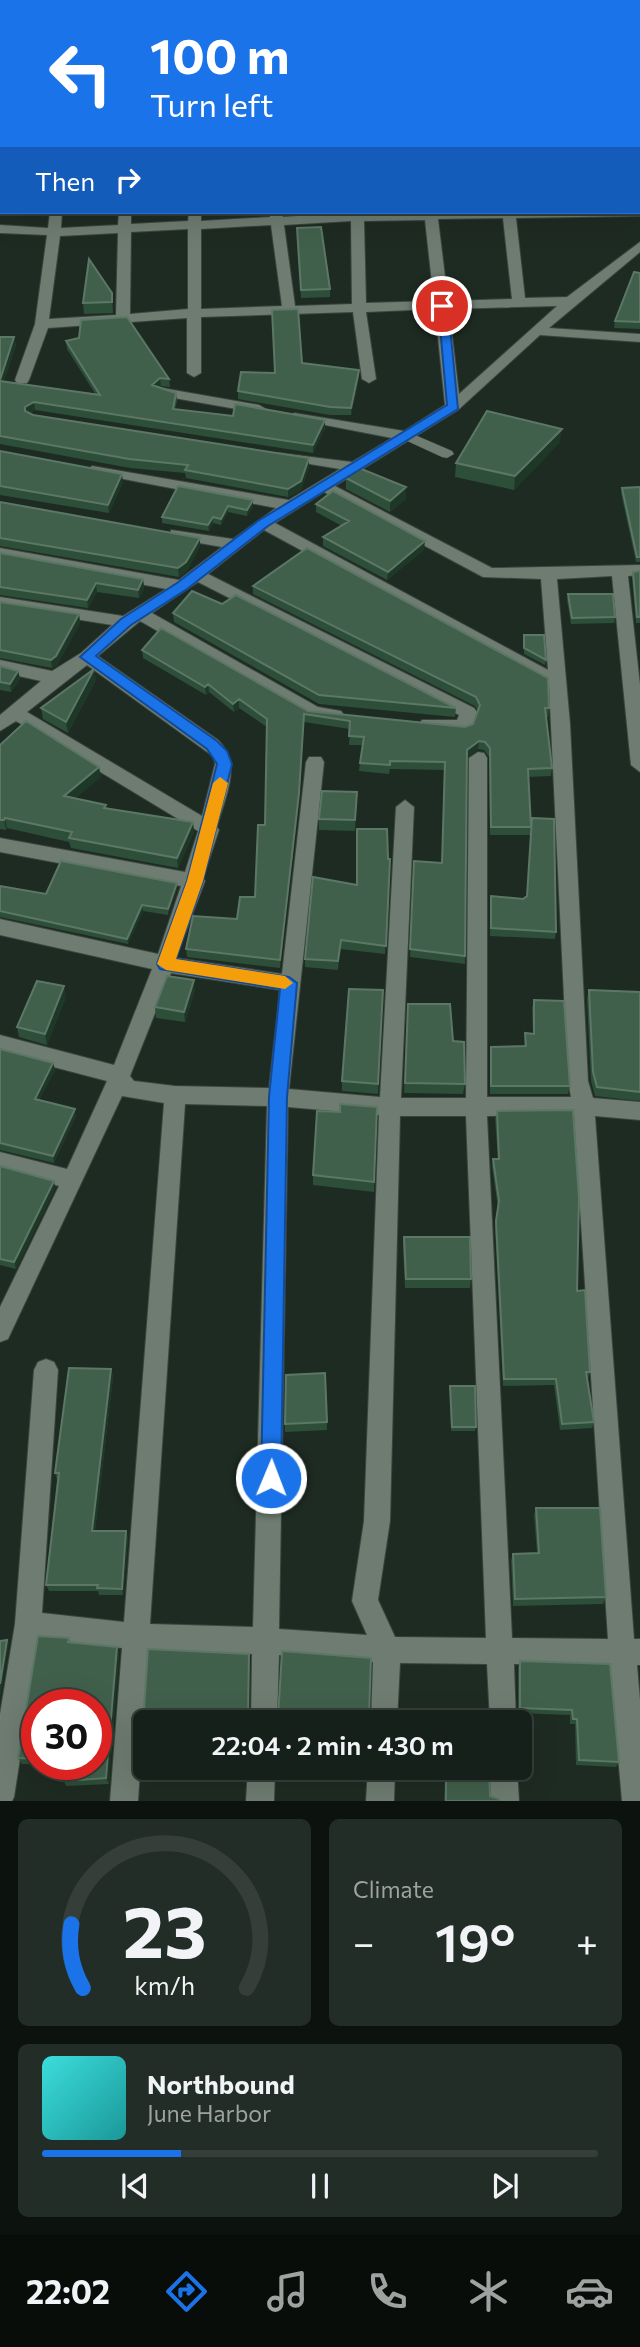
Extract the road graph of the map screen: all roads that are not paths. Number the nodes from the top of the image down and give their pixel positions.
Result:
1 (56, 214) edge
2 (125, 214) edge
3 (458, 214) edge
4 (510, 214) edge
5 (358, 215) edge
6 (432, 215) edge
7 (276, 217) edge
8 (194, 219) edge
9 (0, 229) edge
10 (123, 230) junction
11 (54, 232) junction
12 (640, 246) edge
13 (570, 301) junction
14 (519, 303) junction
15 (442, 306) junction
16 (359, 309) junction
17 (289, 310) junction
18 (195, 313) junction
19 (123, 318) junction
20 (42, 324) junction
21 (538, 331) junction
22 (640, 338) edge
23 (194, 373) dead end
24 (369, 379) dead end
25 (22, 380) dead end
26 (162, 391) edge
27 (453, 407) junction
28 (408, 436) junction
29 (262, 452) edge
30 (447, 454) dead end
31 (75, 465) edge
32 (355, 467) junction
33 (324, 486) junction
34 (292, 506) junction
35 (263, 523) junction
36 (157, 530) edge
37 (235, 544) junction
38 (0, 553) edge
39 (619, 569) junction
40 (640, 570) edge
41 (549, 574) junction
42 (197, 575) junction
43 (182, 586) junction
44 (0, 601) edge
45 (134, 618) junction
46 (87, 657) junction
47 (0, 666) edge
48 (55, 678) junction
49 (557, 682) junction
50 (355, 717) edge
51 (5, 720) edge
52 (410, 722) edge
53 (478, 758) dead end
54 (315, 762) dead end
55 (640, 765) edge
56 (405, 807) dead end
57 (209, 830) junction
58 (0, 845) edge
59 (195, 881) junction
60 (0, 927) edge
61 (166, 964) junction
62 (289, 983) junction
63 (0, 1044) edge
64 (118, 1075) junction
65 (175, 1095) junction
66 (278, 1097) junction
67 (584, 1106) junction
68 (390, 1107) junction
69 (476, 1107) junction
70 (640, 1111) edge
71 (0, 1161) edge
72 (72, 1180) junction
73 (8, 1296) edge
74 (0, 1331) edge
75 (46, 1370) dead end
76 (28, 1624) junction
77 (137, 1637) junction
78 (268, 1641) junction
79 (387, 1650) junction
80 (500, 1651) junction
81 (631, 1651) edge
82 (265, 1710) edge
83 (384, 1710) edge
84 (502, 1710) edge
85 (261, 1780) edge
86 (381, 1780) edge
87 (504, 1780) edge
88 (0, 1797) edge
89 (124, 1801) edge
90 (260, 1801) edge
91 (380, 1801) edge
92 (505, 1801) edge
93 (636, 1801) edge

1 - 11 street
2 - 10 street
3 - 6 street
4 - 14 street
5 - 6 street
5 - 7 street
5 - 16 street
6 - 15 street
7 - 8 street
7 - 17 street
8 - 10 street
8 - 18 street
9 - 11 street
10 - 11 street
10 - 19 street
11 - 20 street
12 - 13 street
13 - 14 street
13 - 21 street
14 - 15 street
15 - 16 street
15 - 27 street
16 - 17 street
16 - 24 street
17 - 18 street
18 - 19 street
18 - 23 street
19 - 20 street
20 - 25 street
21 - 22 street
21 - 27 street
26 - 28 street
27 - 28 street
28 - 30 lane
28 - 32 street
29 - 32 street
31 - 34 street
32 - 33 street
33 - 34 street
33 - 41 street
34 - 35 street
35 - 37 street
35 - 49 street
36 - 37 street
37 - 42 street
38 - 43 street
39 - 40 street
39 - 41 street
39 - 55 street
41 - 49 street
42 - 43 street
42 - 52 street
43 - 45 street
44 - 45 street
45 - 46 street
45 - 50 street
46 - 48 street
46 - 57 street
47 - 48 street
48 - 51 street
49 - 67 street
51 - 57 street
53 - 69 street
54 - 62 street
56 - 68 street
57 - 59 street
58 - 59 street
59 - 61 street
60 - 61 street
61 - 62 street
61 - 64 street
62 - 66 street
63 - 64 street
64 - 65 street
64 - 72 street
65 - 66 street
65 - 77 street
66 - 68 street
66 - 78 street
67 - 69 street
67 - 70 street
67 - 81 street
68 - 69 street
68 - 79 street
69 - 80 street
71 - 72 street
72 - 73 street
73 - 74 street
75 - 76 street
76 - 77 street
76 - 88 street
77 - 78 street
77 - 89 street
78 - 79 street
78 - 82 street
79 - 80 street
79 - 83 street
80 - 81 street
80 - 84 street
81 - 93 street
85 - 90 street
86 - 91 street
87 - 92 street

